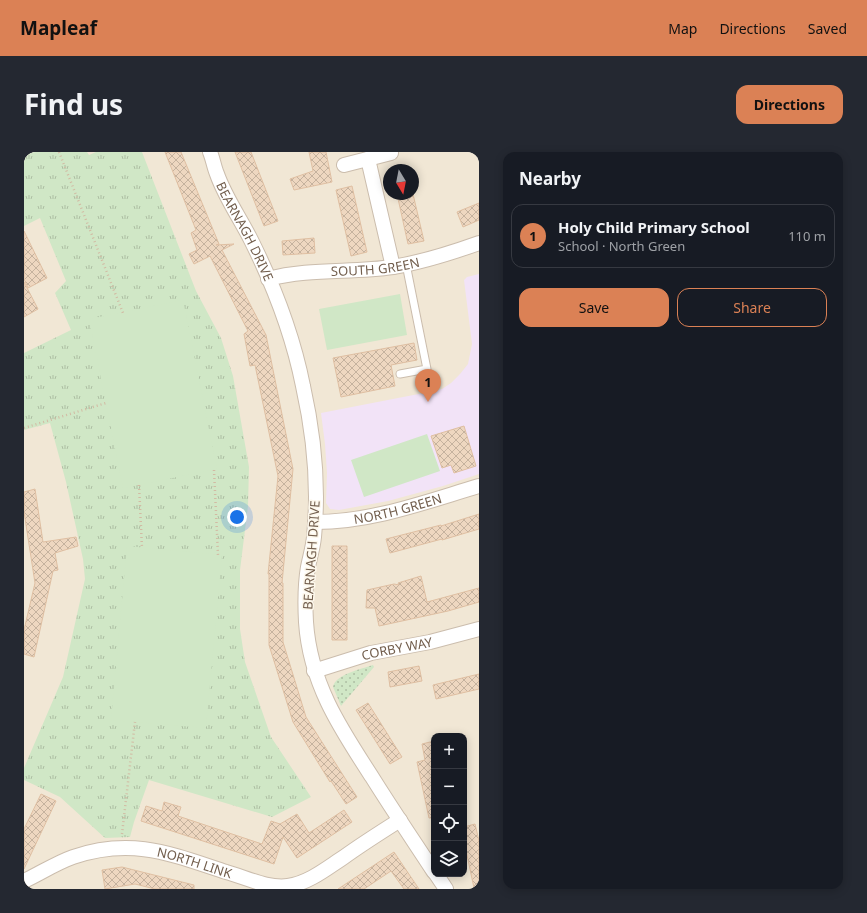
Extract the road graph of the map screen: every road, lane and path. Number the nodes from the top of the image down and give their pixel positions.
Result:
1 (59, 152) edge
2 (210, 152) edge
3 (391, 153) dead end
4 (368, 159) junction
5 (344, 165) dead end
6 (479, 243) edge
7 (400, 265) junction
8 (268, 279) junction
9 (123, 313) dead end
10 (400, 374) dead end
11 (106, 403) dead end
12 (24, 428) edge
13 (214, 470) dead end
14 (139, 485) dead end
15 (479, 486) edge
16 (315, 522) junction
17 (142, 548) dead end
18 (218, 555) dead end
19 (479, 629) edge
20 (314, 671) junction
21 (135, 722) dead end
22 (400, 820) junction
23 (121, 848) junction
24 (431, 867) edge
25 (438, 877) edge
26 (24, 881) edge
27 (260, 886) edge
28 (289, 887) edge
29 (446, 889) edge

1 - 9 path
2 - 8 street, BEARNAGH DRIVE
3 - 4 street
4 - 5 street
4 - 7 street
6 - 7 street, SOUTH GREEN
7 - 8 street, SOUTH GREEN
7 - 10 lane
8 - 16 street, BEARNAGH DRIVE
11 - 12 path
13 - 18 path
14 - 17 path
15 - 16 street, NORTH GREEN
16 - 20 street, BEARNAGH DRIVE
19 - 20 street, CORBY WAY
20 - 22 street, BEARNAGH DRIVE
21 - 23 path
22 - 24 street, BEARNAGH DRIVE
22 - 28 street, NORTH LINK
23 - 26 street, NORTH LINK
23 - 27 street, NORTH LINK
25 - 29 street, BEARNAGH DRIVE
27 - 28 street, NORTH LINK

